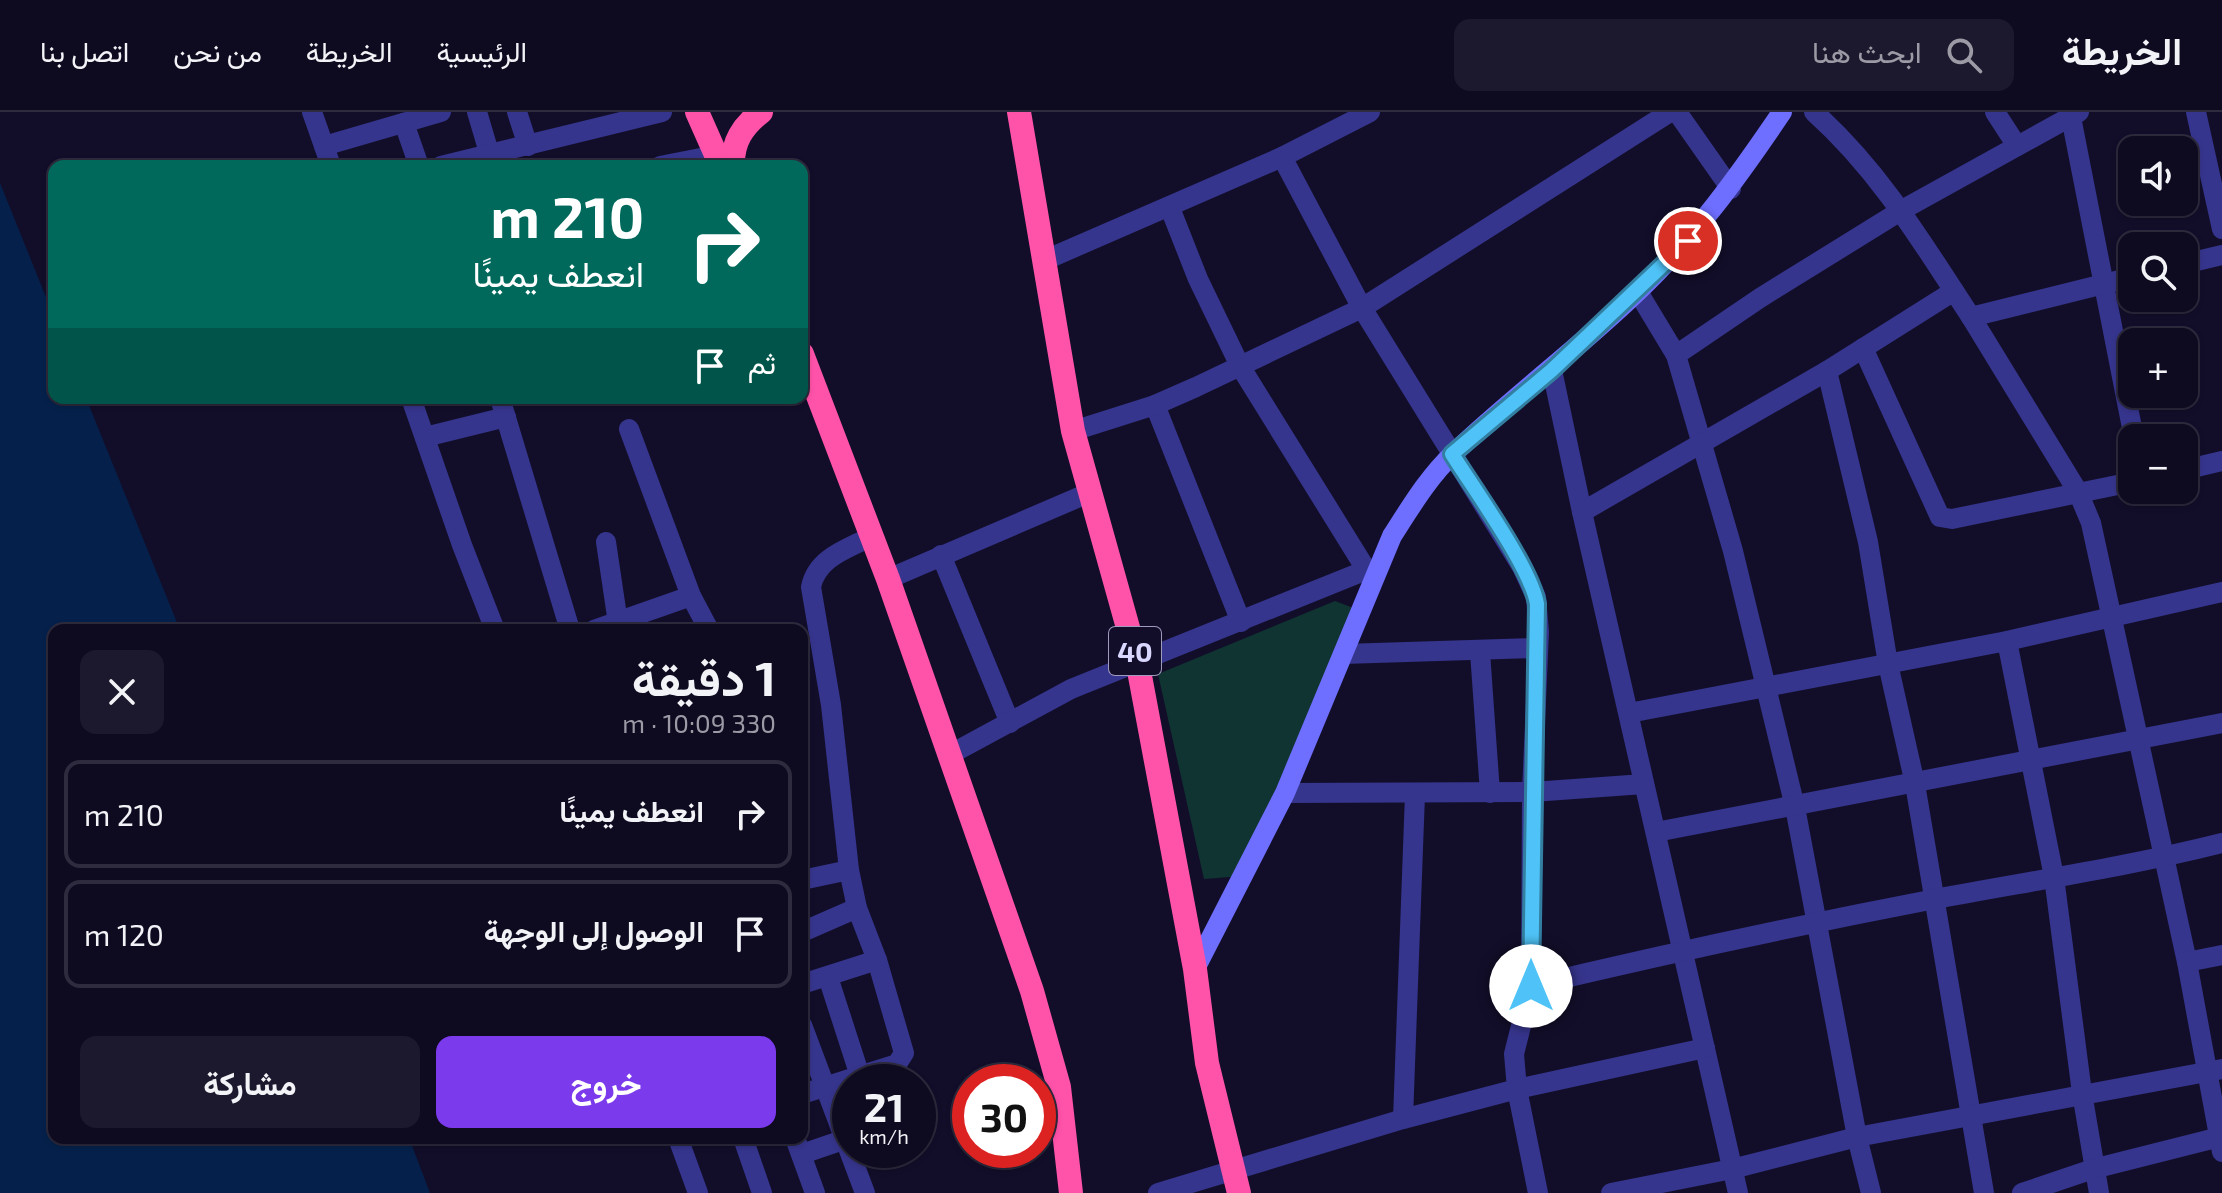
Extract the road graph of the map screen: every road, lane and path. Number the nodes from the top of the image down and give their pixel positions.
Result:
1 (312, 112) edge
2 (477, 112) edge
3 (517, 112) edge
4 (662, 112) edge
5 (697, 112) edge
6 (761, 112) edge
7 (1019, 112) edge
8 (1370, 112) edge
9 (1670, 112) edge
10 (1677, 112) edge
11 (1782, 112) edge
12 (1814, 112) edge
13 (1995, 112) edge
14 (2196, 112) edge
15 (430, 113) edge
16 (2074, 113) edge
17 (591, 121) edge
18 (404, 123) junction
19 (324, 146) junction
20 (528, 146) junction
21 (2017, 146) junction
22 (1282, 157) junction
23 (329, 160) edge
24 (417, 160) edge
25 (491, 160) edge
26 (722, 160) edge
27 (725, 160) edge
28 (1731, 189) junction
29 (1170, 208) junction
30 (1902, 210) junction
31 (2222, 229) edge
32 (2222, 255) edge
33 (1043, 261) junction
34 (2198, 261) edge
35 (2118, 280) edge
36 (2103, 284) junction
37 (1954, 291) junction
38 (1638, 292) junction
39 (1362, 308) junction
40 (1971, 317) junction
41 (1863, 348) junction
42 (1676, 355) junction
43 (1240, 366) junction
44 (808, 370) edge
45 (1552, 370) junction
46 (1827, 371) junction
47 (413, 404) edge
48 (1155, 405) junction
49 (503, 408) edge
50 (2131, 424) edge
51 (629, 429) dead end
52 (1073, 431) junction
53 (425, 437) junction
54 (1700, 442) junction
55 (1452, 454) junction
56 (2222, 461) edge
57 (2198, 467) edge
58 (2118, 485) edge
59 (1091, 492) junction
60 (2078, 492) junction
61 (1582, 512) junction
62 (872, 536) junction
63 (606, 542) dead end
64 (941, 555) junction
65 (1369, 576) junction
66 (888, 579) junction
67 (2222, 592) edge
68 (691, 596) junction
69 (2110, 616) junction
70 (1241, 622) junction
71 (618, 623) junction
72 (493, 624) edge
73 (568, 624) edge
74 (615, 624) edge
75 (706, 624) edge
76 (2007, 641) junction
77 (1538, 648) junction
78 (811, 651) edge
79 (1480, 652) junction
80 (1343, 654) junction
81 (1137, 660) junction
82 (1888, 664) junction
83 (1764, 685) junction
84 (1629, 713) junction
85 (1010, 723) junction
86 (2222, 723) edge
87 (2140, 740) junction
88 (949, 755) junction
89 (2032, 760) junction
90 (1644, 784) junction
91 (1915, 784) junction
92 (1532, 792) junction
93 (1285, 793) junction
94 (1490, 793) junction
95 (1415, 794) junction
96 (1795, 807) junction
97 (1656, 832) junction
98 (2222, 843) edge
99 (2165, 857) junction
100 (849, 870) junction
101 (2054, 877) junction
102 (808, 879) edge
103 (1934, 899) junction
104 (857, 908) junction
105 (1816, 923) junction
106 (808, 929) edge
107 (1683, 949) junction
108 (2222, 955) edge
109 (877, 960) junction
110 (2187, 962) junction
111 (1195, 969) junction
112 (828, 977) junction
113 (808, 982) edge
114 (1531, 986) junction
115 (808, 1042) edge
116 (1705, 1048) junction
117 (856, 1064) edge
118 (897, 1064) edge
119 (2214, 1070) edge
120 (832, 1085) edge
121 (824, 1087) junction
122 (1517, 1089) junction
123 (808, 1092) edge
124 (2082, 1093) junction
125 (832, 1106) edge
126 (1973, 1113) junction
127 (1403, 1119) junction
128 (1857, 1137) junction
129 (832, 1141) edge
130 (680, 1144) edge
131 (745, 1144) edge
132 (2221, 1144) edge
133 (798, 1146) edge
134 (856, 1168) edge
135 (1732, 1169) junction
136 (2093, 1169) junction
137 (1235, 1182) edge
138 (698, 1193) edge
139 (762, 1193) edge
140 (815, 1193) edge
141 (865, 1193) edge
142 (1071, 1193) edge
143 (1158, 1193) edge
144 (1538, 1193) edge
145 (1611, 1193) edge
146 (1738, 1193) edge
147 (1871, 1193) edge
148 (1984, 1193) edge
149 (2022, 1193) edge
150 (2099, 1193) edge

1 - 19 street
2 - 25 street
3 - 20 street
4 - 17 street
5 - 26 highway
6 - 27 highway
7 - 33 highway, 40
8 - 22 street
9 - 39 street
10 - 28 street
11 - 28 street
12 - 30 street
13 - 21 street
14 - 31 street
15 - 18 street
16 - 21 street
16 - 36 street
17 - 20 street
18 - 19 street
18 - 24 street
19 - 23 street
20 - 25 street
21 - 30 street
22 - 29 street
22 - 39 street
28 - 38 street
29 - 33 street
29 - 43 street
30 - 37 street
30 - 42 street
32 - 34 street
33 - 52 highway, 40
35 - 36 street
36 - 40 street
36 - 50 street
37 - 40 street
37 - 41 street
38 - 42 street
38 - 45 street
39 - 43 street
39 - 55 street
40 - 60 street
41 - 46 street
41 - 60 street
42 - 54 street
43 - 48 street
43 - 65 street
44 - 62 highway
45 - 55 street
45 - 61 street
46 - 54 street
46 - 82 street
47 - 53 street
48 - 52 street
48 - 70 street
49 - 53 street
49 - 73 street
51 - 68 street
52 - 59 highway, 40
53 - 72 street
54 - 61 street
54 - 83 street
55 - 65 street
55 - 77 street
56 - 57 street
58 - 60 street
59 - 64 street
59 - 81 highway, 40
60 - 69 street
61 - 84 street
62 - 66 highway
62 - 78 street
63 - 71 street
64 - 66 street
64 - 85 street
65 - 70 street
65 - 80 street
66 - 88 highway
67 - 69 street
68 - 71 street
68 - 75 street
69 - 76 street
69 - 87 street
70 - 81 street
71 - 74 street
76 - 82 street
76 - 89 street
77 - 79 street
77 - 92 street
78 - 100 street
79 - 80 street
79 - 94 street
80 - 93 street
81 - 85 street
81 - 111 highway, 40
82 - 83 street
82 - 91 street
83 - 84 street
83 - 96 street
84 - 90 street
85 - 88 street
86 - 87 street
87 - 89 street
87 - 99 street
88 - 142 highway
89 - 91 street
89 - 101 street
90 - 92 street
90 - 97 street
91 - 96 street
91 - 103 street
92 - 94 street
92 - 114 street
93 - 95 street
93 - 111 street
94 - 95 street
95 - 127 street
96 - 97 street
96 - 105 street
97 - 107 street
98 - 99 street
99 - 101 street
99 - 110 street
100 - 102 street
100 - 104 street
101 - 103 street
101 - 124 street
103 - 105 street
103 - 126 street
104 - 106 street
104 - 109 street
105 - 107 street
105 - 128 street
107 - 114 street
107 - 116 street
108 - 110 street
109 - 112 street
109 - 118 street
110 - 119 street
111 - 137 highway, 40
112 - 113 street
112 - 117 street
114 - 122 street
115 - 121 street
116 - 122 street
116 - 135 street
119 - 124 street
119 - 132 street
120 - 121 street
121 - 123 street
121 - 125 street
122 - 127 street
122 - 144 street
124 - 126 street
124 - 136 street
126 - 128 street
126 - 148 street
127 - 137 street
128 - 135 street
128 - 147 street
129 - 133 street
130 - 138 street
131 - 139 street
132 - 136 street
133 - 140 street
134 - 141 street
135 - 145 street
135 - 146 street
136 - 149 street
136 - 150 street
137 - 143 street

